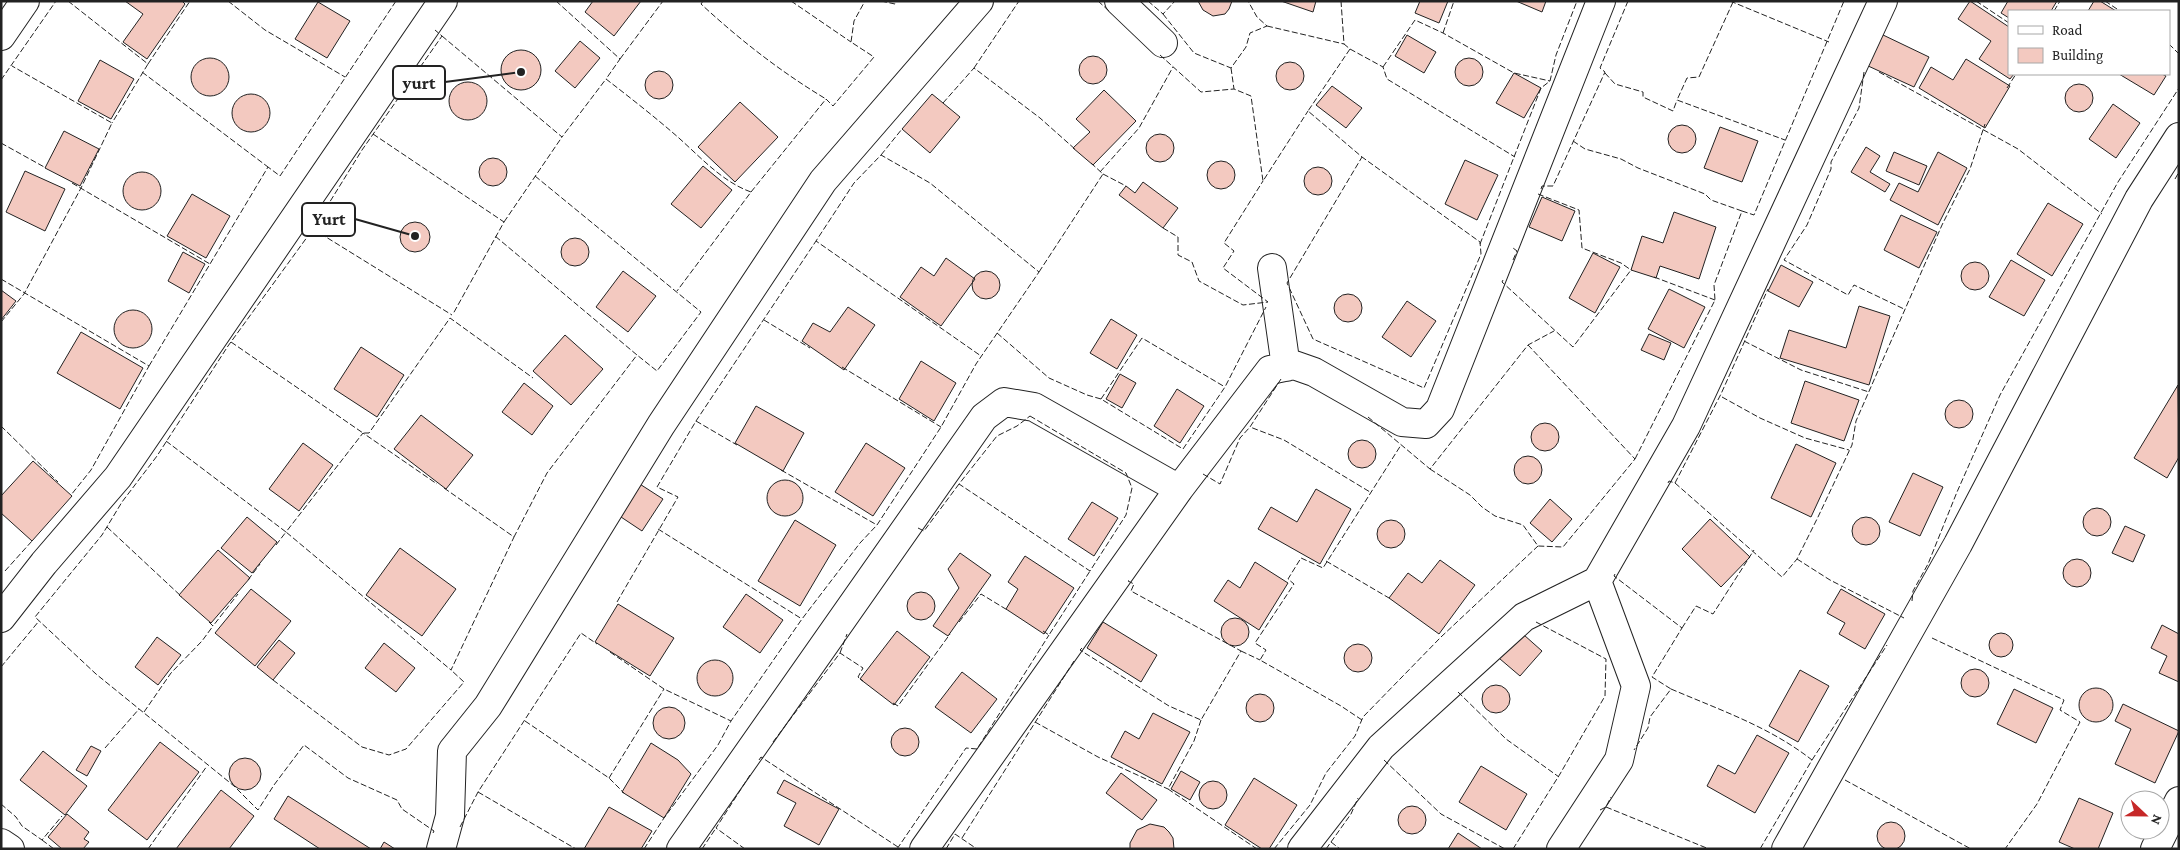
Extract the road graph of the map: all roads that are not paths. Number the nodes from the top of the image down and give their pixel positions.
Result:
1 (25, 1) edge
2 (443, 1) edge
3 (979, 1) edge
4 (1118, 1) edge
5 (1601, 1) edge
6 (1883, 1) edge
7 (1, 36) edge
8 (1163, 44) dead end
9 (2179, 137) edge
10 (1272, 268) dead end
11 (1286, 367) junction
12 (1179, 489) junction
13 (1597, 581) junction
14 (1, 618) edge
15 (2179, 801) edge
16 (1, 843) edge
17 (10, 849) edge
18 (441, 849) edge
19 (682, 849) edge
20 (924, 849) edge
21 (1302, 849) edge
22 (1561, 849) edge
23 (1786, 849) edge
24 (2155, 849) edge

1 - 7 street
2 - 14 street
3 - 18 street
4 - 8 street
5 - 11 street
6 - 13 street
9 - 23 street
10 - 11 street
11 - 12 street
12 - 19 street
12 - 20 street
13 - 21 street
13 - 22 street
15 - 24 street
16 - 17 street

